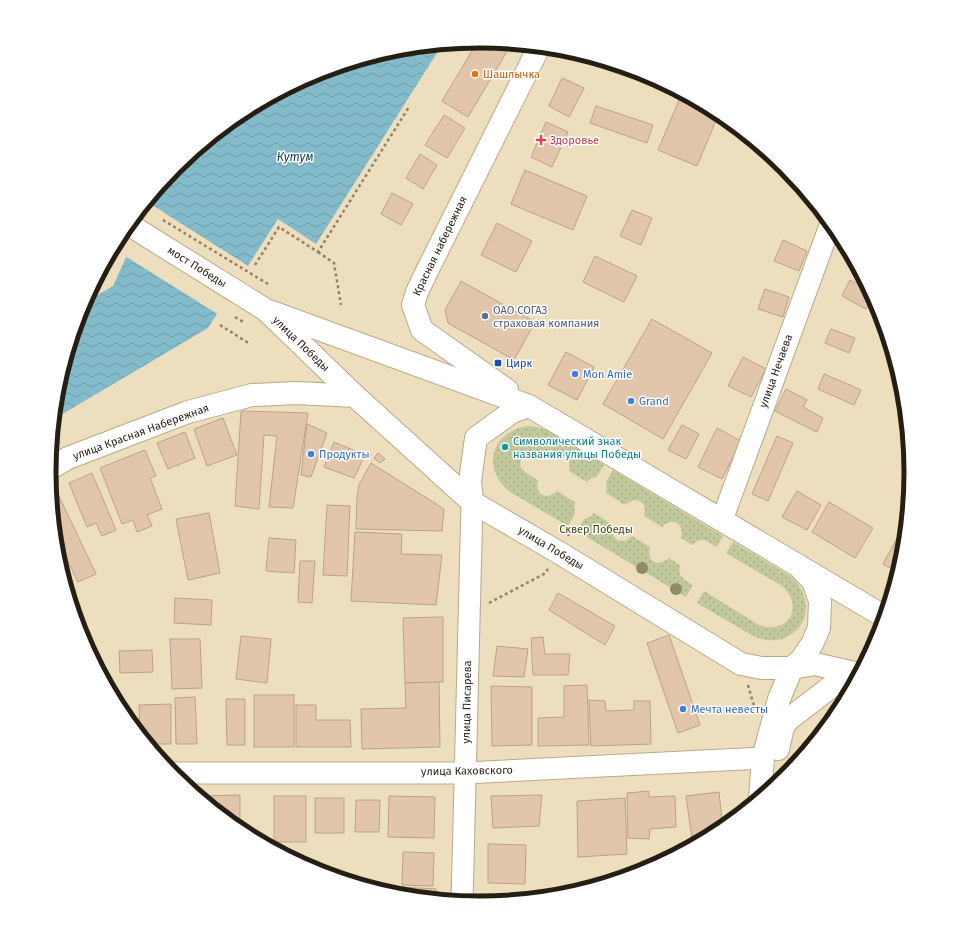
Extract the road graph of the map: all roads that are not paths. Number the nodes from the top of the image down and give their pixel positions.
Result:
1 (536, 52) edge
2 (134, 227) edge
3 (828, 229) edge
4 (266, 310) junction
5 (355, 396) junction
6 (529, 406) junction
7 (56, 465) edge
8 (472, 502) junction
9 (722, 520) junction
10 (799, 566) junction
11 (880, 614) edge
12 (792, 668) junction
13 (854, 673) edge
14 (850, 682) edge
15 (763, 758) junction
16 (180, 773) edge
17 (465, 773) junction
18 (771, 781) edge
19 (760, 792) edge
20 (462, 896) edge

1 - 6 main road, Красная набережная
2 - 4 main road, мост Победы
3 - 9 street, улица Нечаева
4 - 5 main road, улица Победы
4 - 6 main road, улица Победы
5 - 7 main road, улица Красная Набережная
5 - 8 main road, улица Победы
6 - 8 main road
6 - 9 main road, улица Победы
8 - 12 main road, улица Победы
8 - 17 street, улица Писарева
9 - 10 main road, улица Победы
10 - 11 main road, улица Победы
10 - 12 main road
12 - 13 main road
12 - 15 main road
14 - 18 main road
15 - 17 street, улица Каховского
15 - 19 main road
16 - 17 street, улица Каховского
17 - 20 street, улица Писарева

